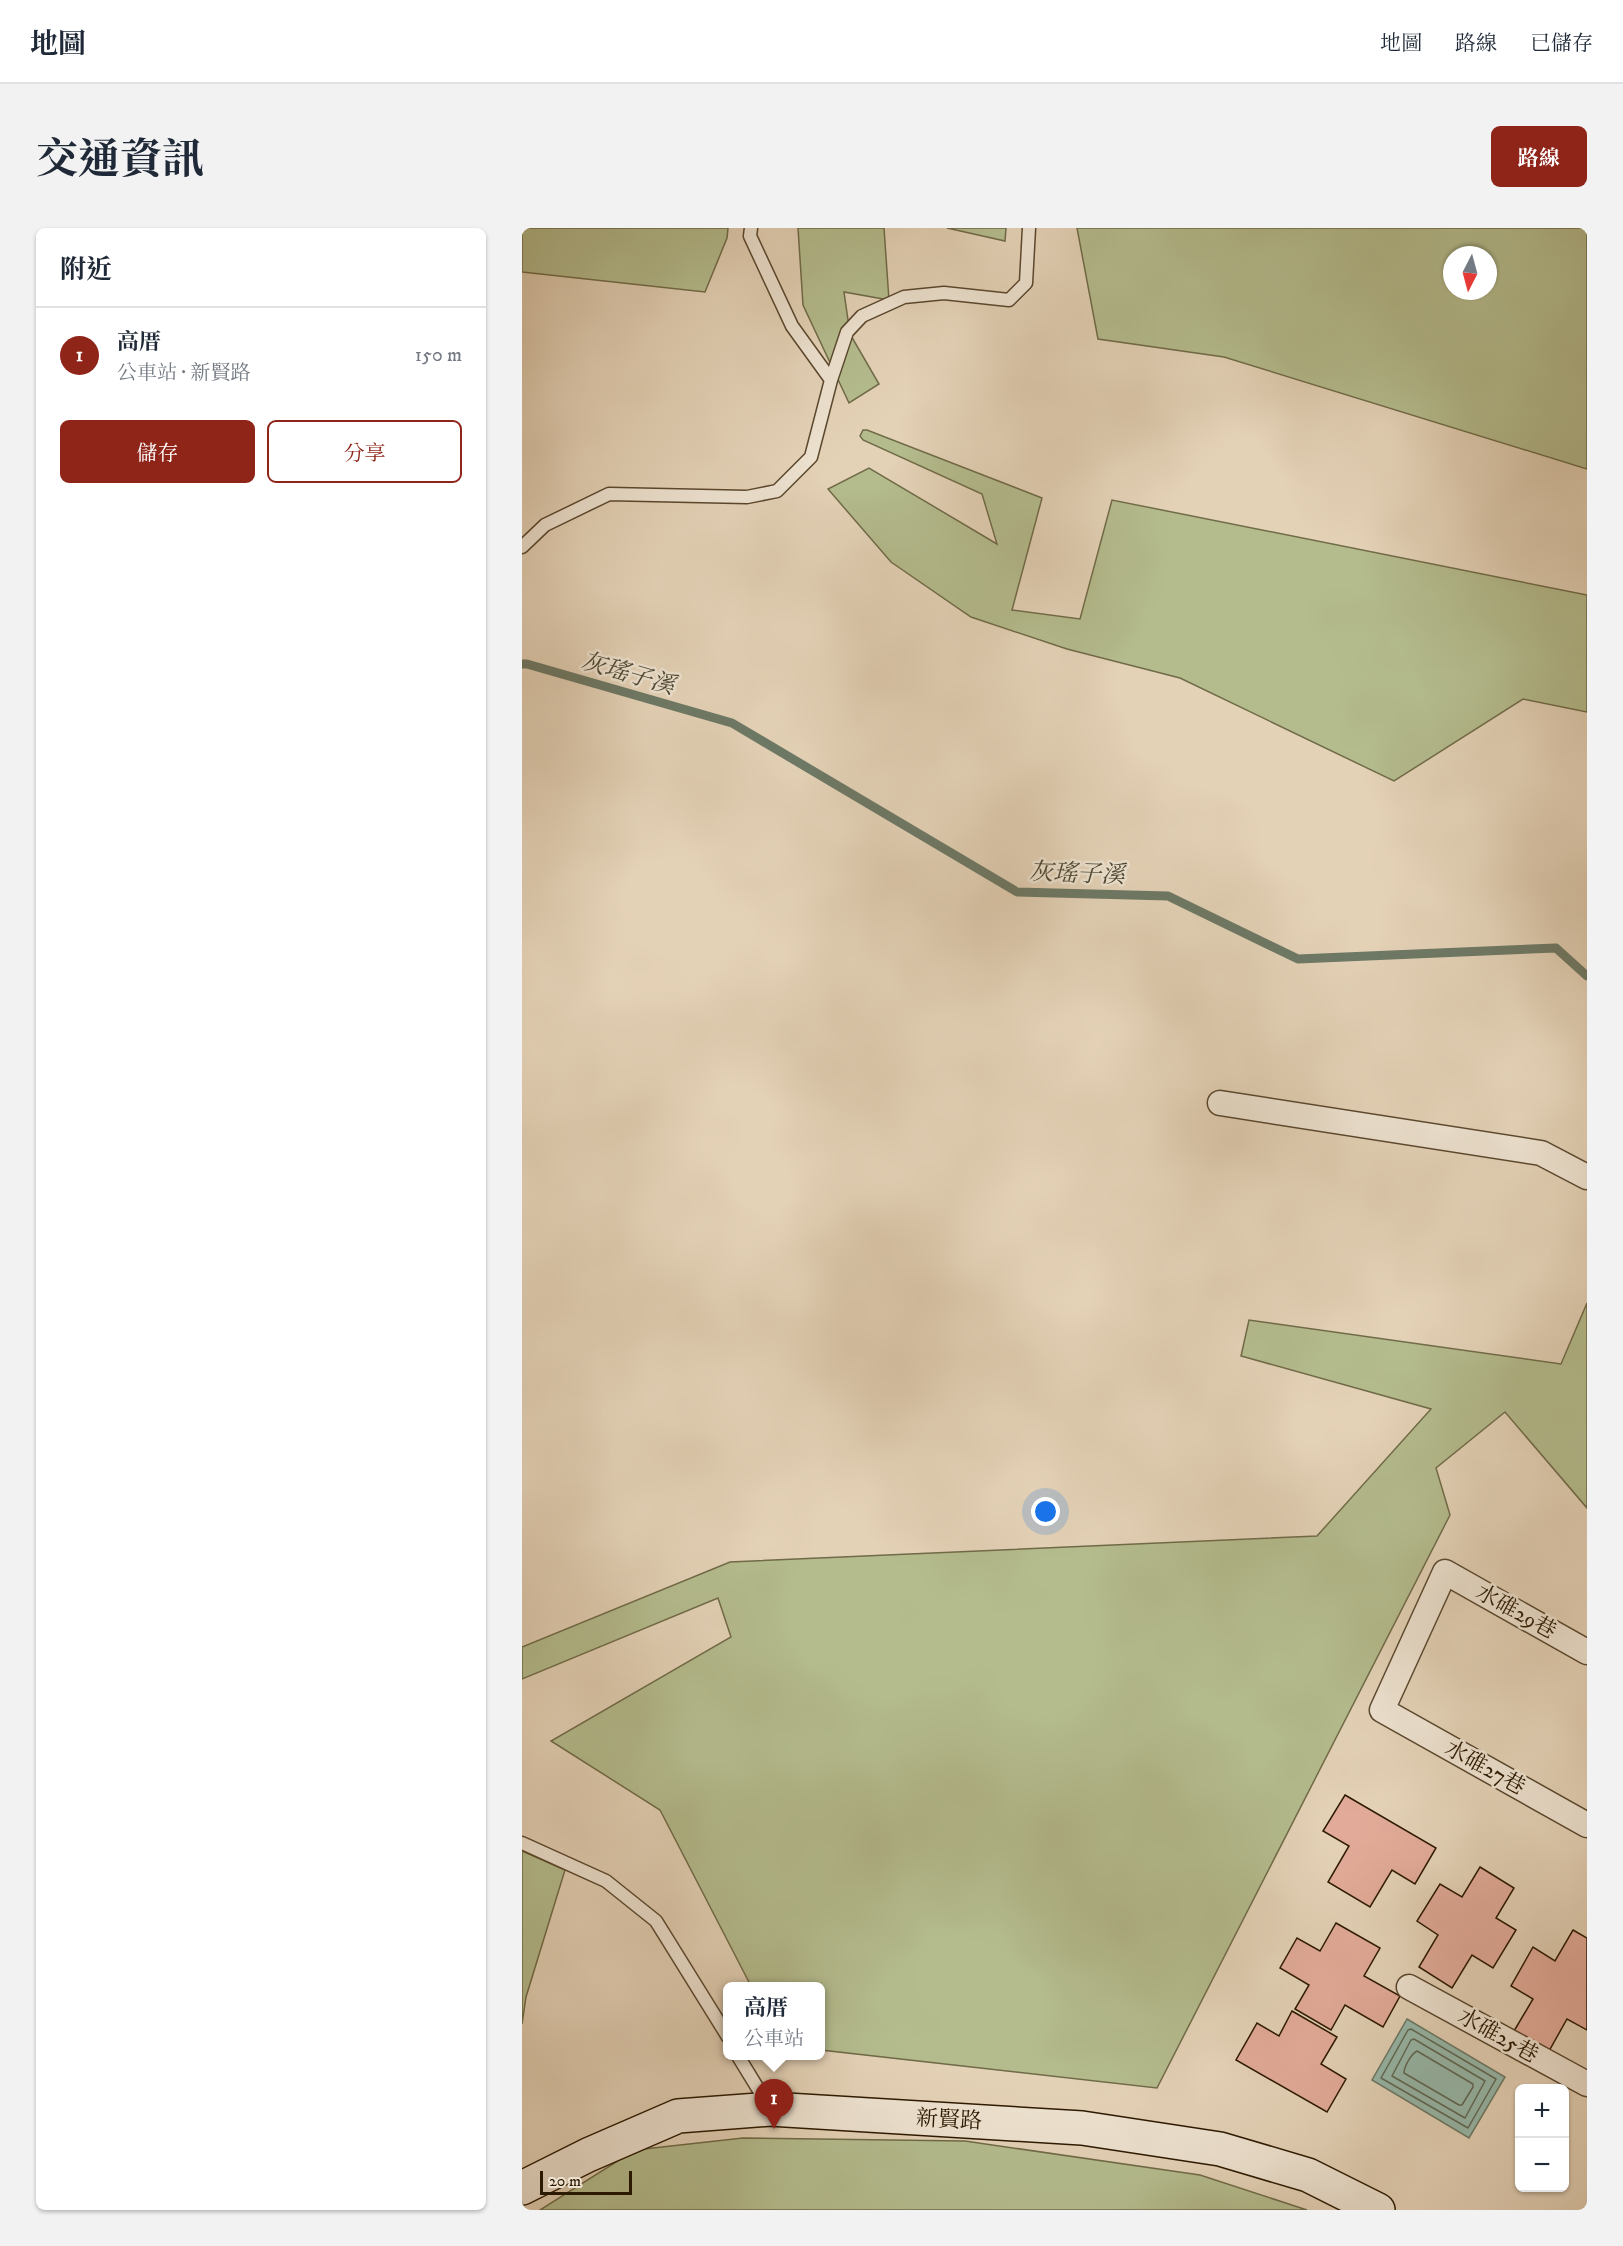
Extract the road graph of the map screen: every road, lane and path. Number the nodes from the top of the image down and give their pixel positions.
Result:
1 (751, 228) edge
2 (1029, 228) edge
3 (831, 380) junction
4 (522, 547) edge
5 (1220, 1103) dead end
6 (1587, 1177) edge
7 (1587, 1652) edge
8 (1382, 1710) joint
9 (1587, 1826) edge
10 (522, 1843) edge
11 (1409, 1987) dead end
12 (723, 2029) edge
13 (741, 2060) edge
14 (1587, 2084) edge
15 (770, 2109) junction
16 (522, 2188) edge
17 (1378, 2210) edge

1 - 3 lane
2 - 3 lane
3 - 4 lane
5 - 6 street
7 - 8 street, 水碓29巷
8 - 9 street, 水碓27巷
10 - 12 lane
11 - 14 street, 水碓25巷
13 - 15 lane
15 - 16 street, 新賢路
15 - 17 street, 新賢路

